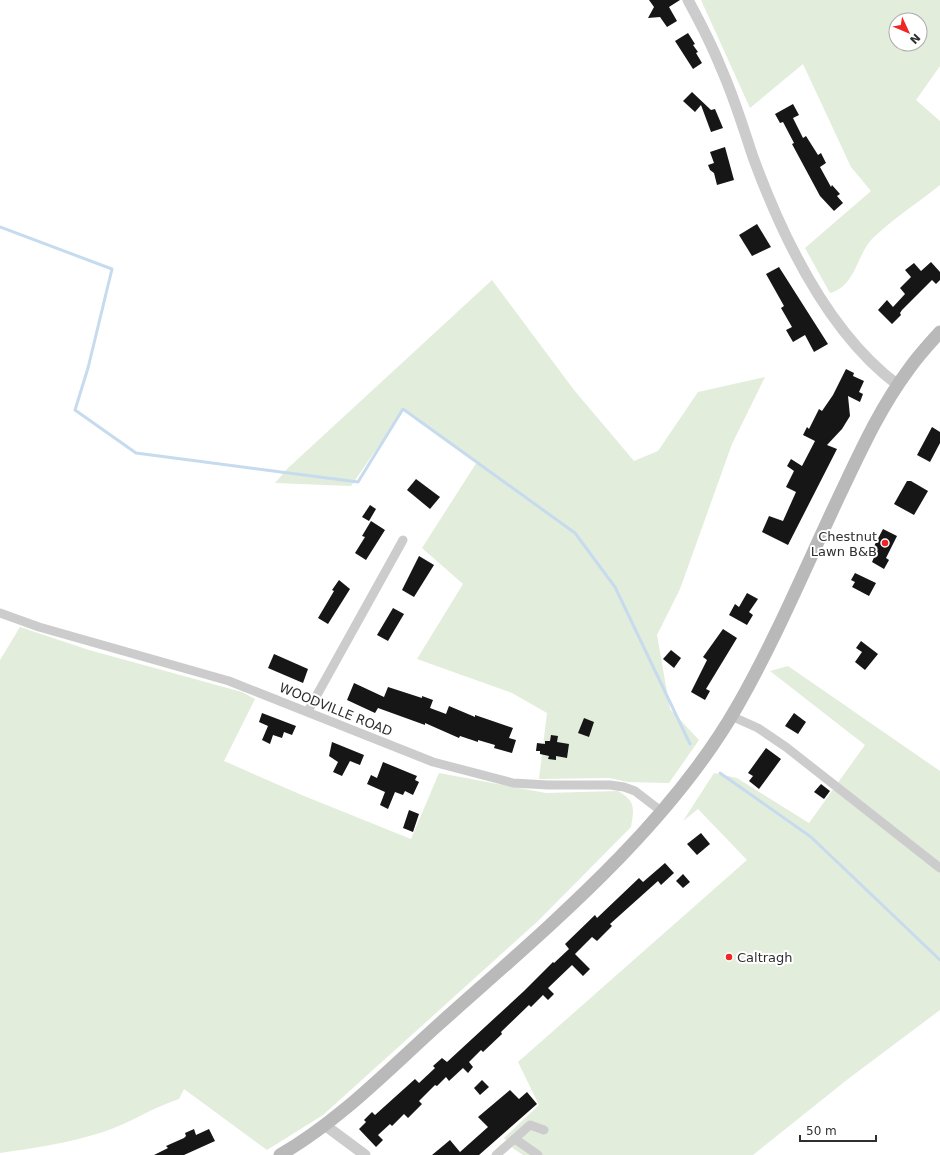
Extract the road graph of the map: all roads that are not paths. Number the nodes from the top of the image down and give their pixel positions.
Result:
1 (688, 0) edge
2 (940, 332) edge
3 (898, 384) junction
4 (403, 540) dead end
5 (0, 613) edge
6 (308, 712) junction
7 (731, 716) junction
8 (661, 811) junction
9 (940, 868) edge
10 (326, 1126) junction
11 (544, 1130) dead end
12 (515, 1138) junction
13 (280, 1155) edge
14 (365, 1155) edge
15 (496, 1155) edge
16 (538, 1155) edge

1 - 3 street
2 - 3 main road
3 - 7 main road
4 - 6 street
5 - 6 street, WOODVILLE ROAD
6 - 8 street, WOODVILLE ROAD
7 - 8 main road
7 - 9 street
8 - 10 main road
10 - 13 main road
10 - 14 street
11 - 12 street
12 - 15 street
12 - 16 street

